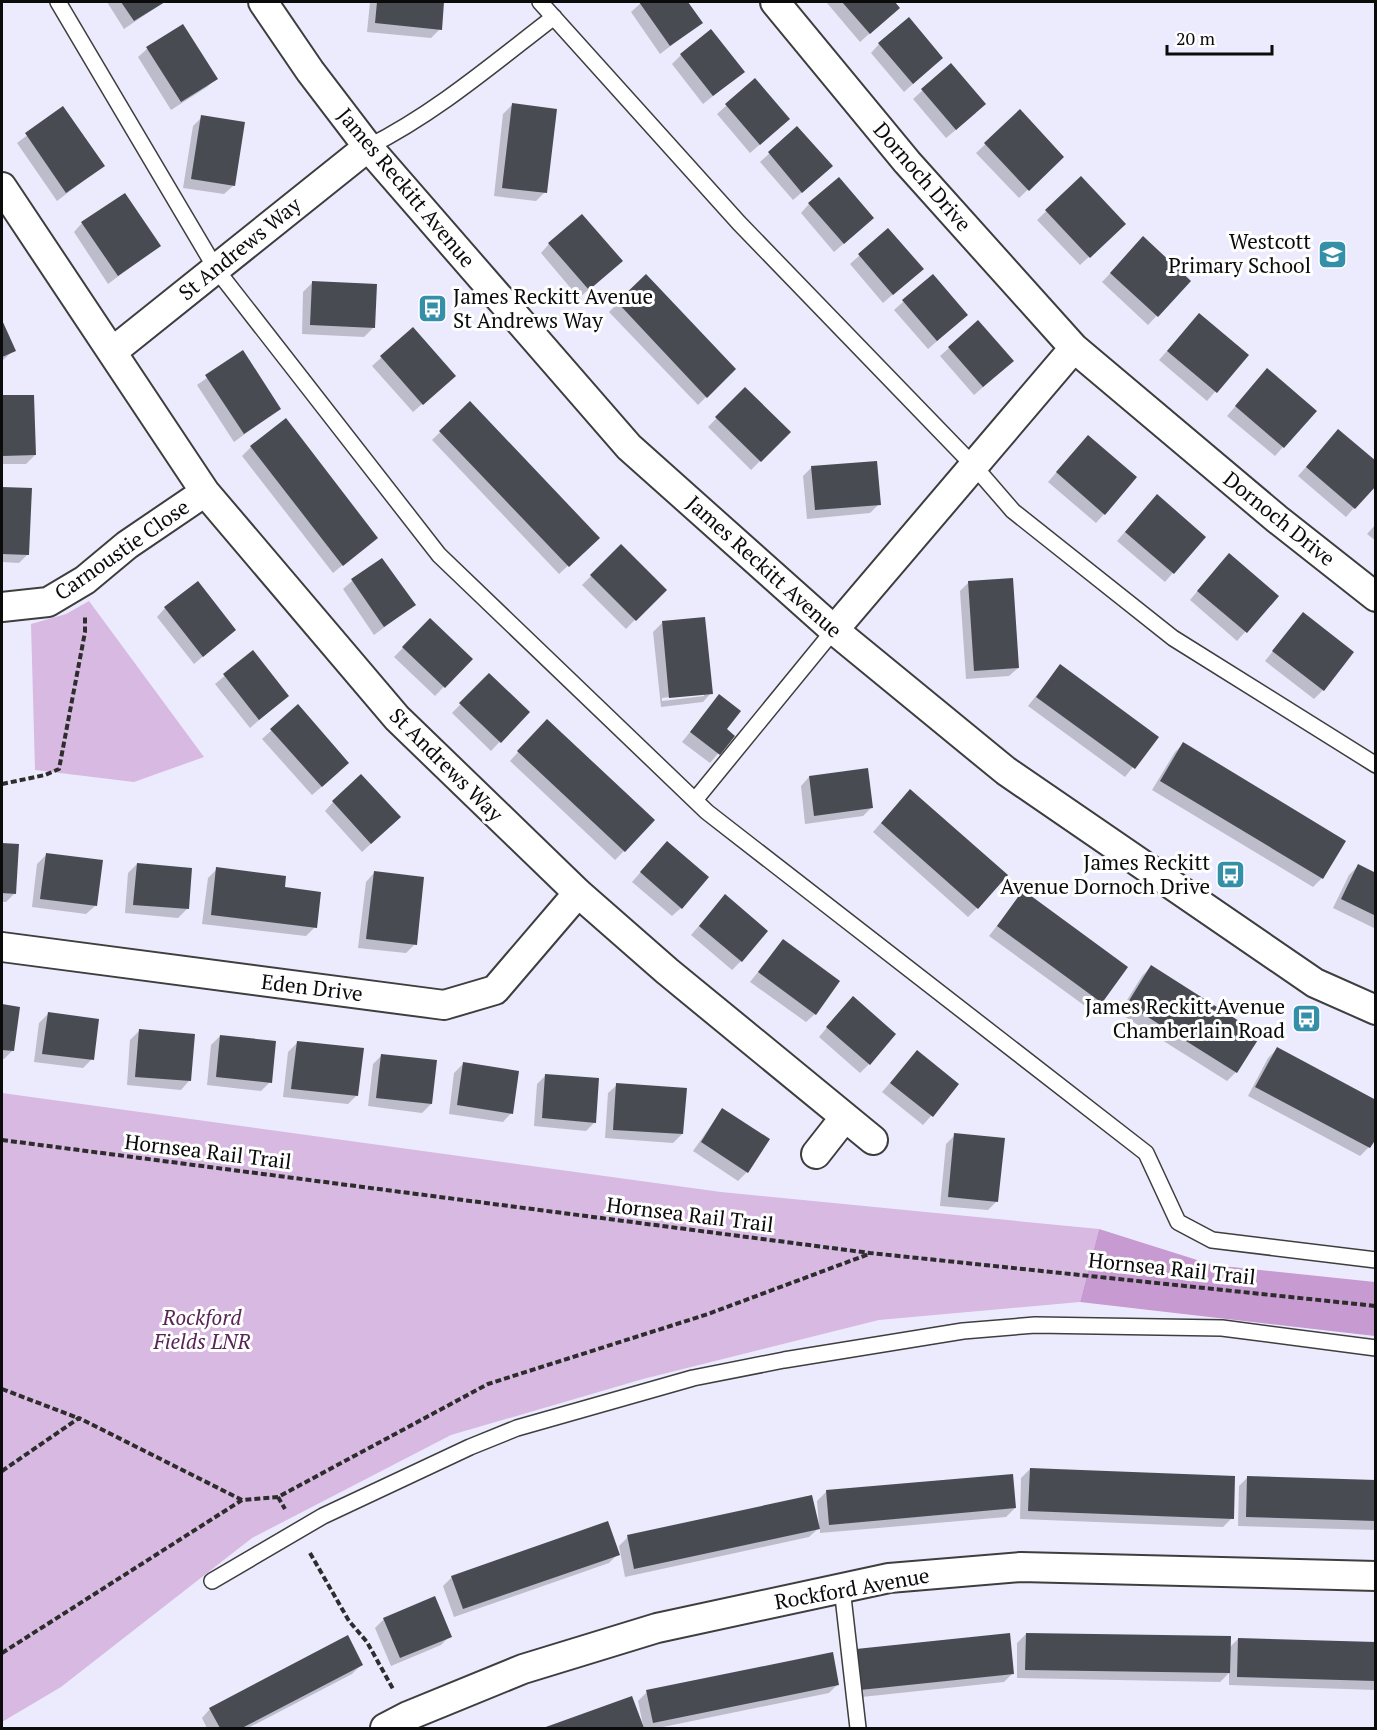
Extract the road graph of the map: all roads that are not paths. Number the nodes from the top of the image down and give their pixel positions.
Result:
1 (58, 2) edge
2 (264, 2) edge
3 (540, 2) edge
4 (775, 2) edge
5 (554, 17) junction
6 (368, 147) junction
7 (2, 187) edge
8 (216, 269) junction
9 (1074, 348) junction
10 (112, 352) junction
11 (974, 466) junction
12 (205, 492) junction
13 (1376, 597) edge
14 (2, 607) edge
15 (834, 630) junction
16 (1376, 765) edge
17 (695, 800) junction
18 (578, 893) junction
19 (2, 947) edge
20 (1376, 1010) edge
21 (845, 1117) junction
22 (873, 1140) dead end
23 (816, 1154) dead end
24 (1376, 1260) edge
25 (1376, 1348) edge
26 (1376, 1576) edge
27 (212, 1581) dead end
28 (842, 1588) junction
29 (396, 1722) edge
30 (858, 1728) edge

1 - 8 lane
2 - 6 street, James Reckitt Avenue
3 - 5 lane
4 - 9 street, Dornoch Drive
5 - 6 lane
5 - 11 lane
6 - 8 street, St Andrews Way
6 - 15 street, James Reckitt Avenue
7 - 10 street, St Andrews Way
8 - 10 street, St Andrews Way
8 - 17 lane
9 - 11 street
9 - 13 street, Dornoch Drive
10 - 12 street, St Andrews Way
11 - 15 street
11 - 16 lane
12 - 14 street, Carnoustie Close
12 - 18 street, St Andrews Way
15 - 17 lane
15 - 20 street, James Reckitt Avenue
17 - 24 lane
18 - 19 street, Eden Drive
18 - 21 street, St Andrews Way
21 - 22 street, St Andrews Way
21 - 23 street
25 - 27 lane
26 - 28 street, Rockford Avenue
28 - 29 street, Rockford Avenue
28 - 30 lane

